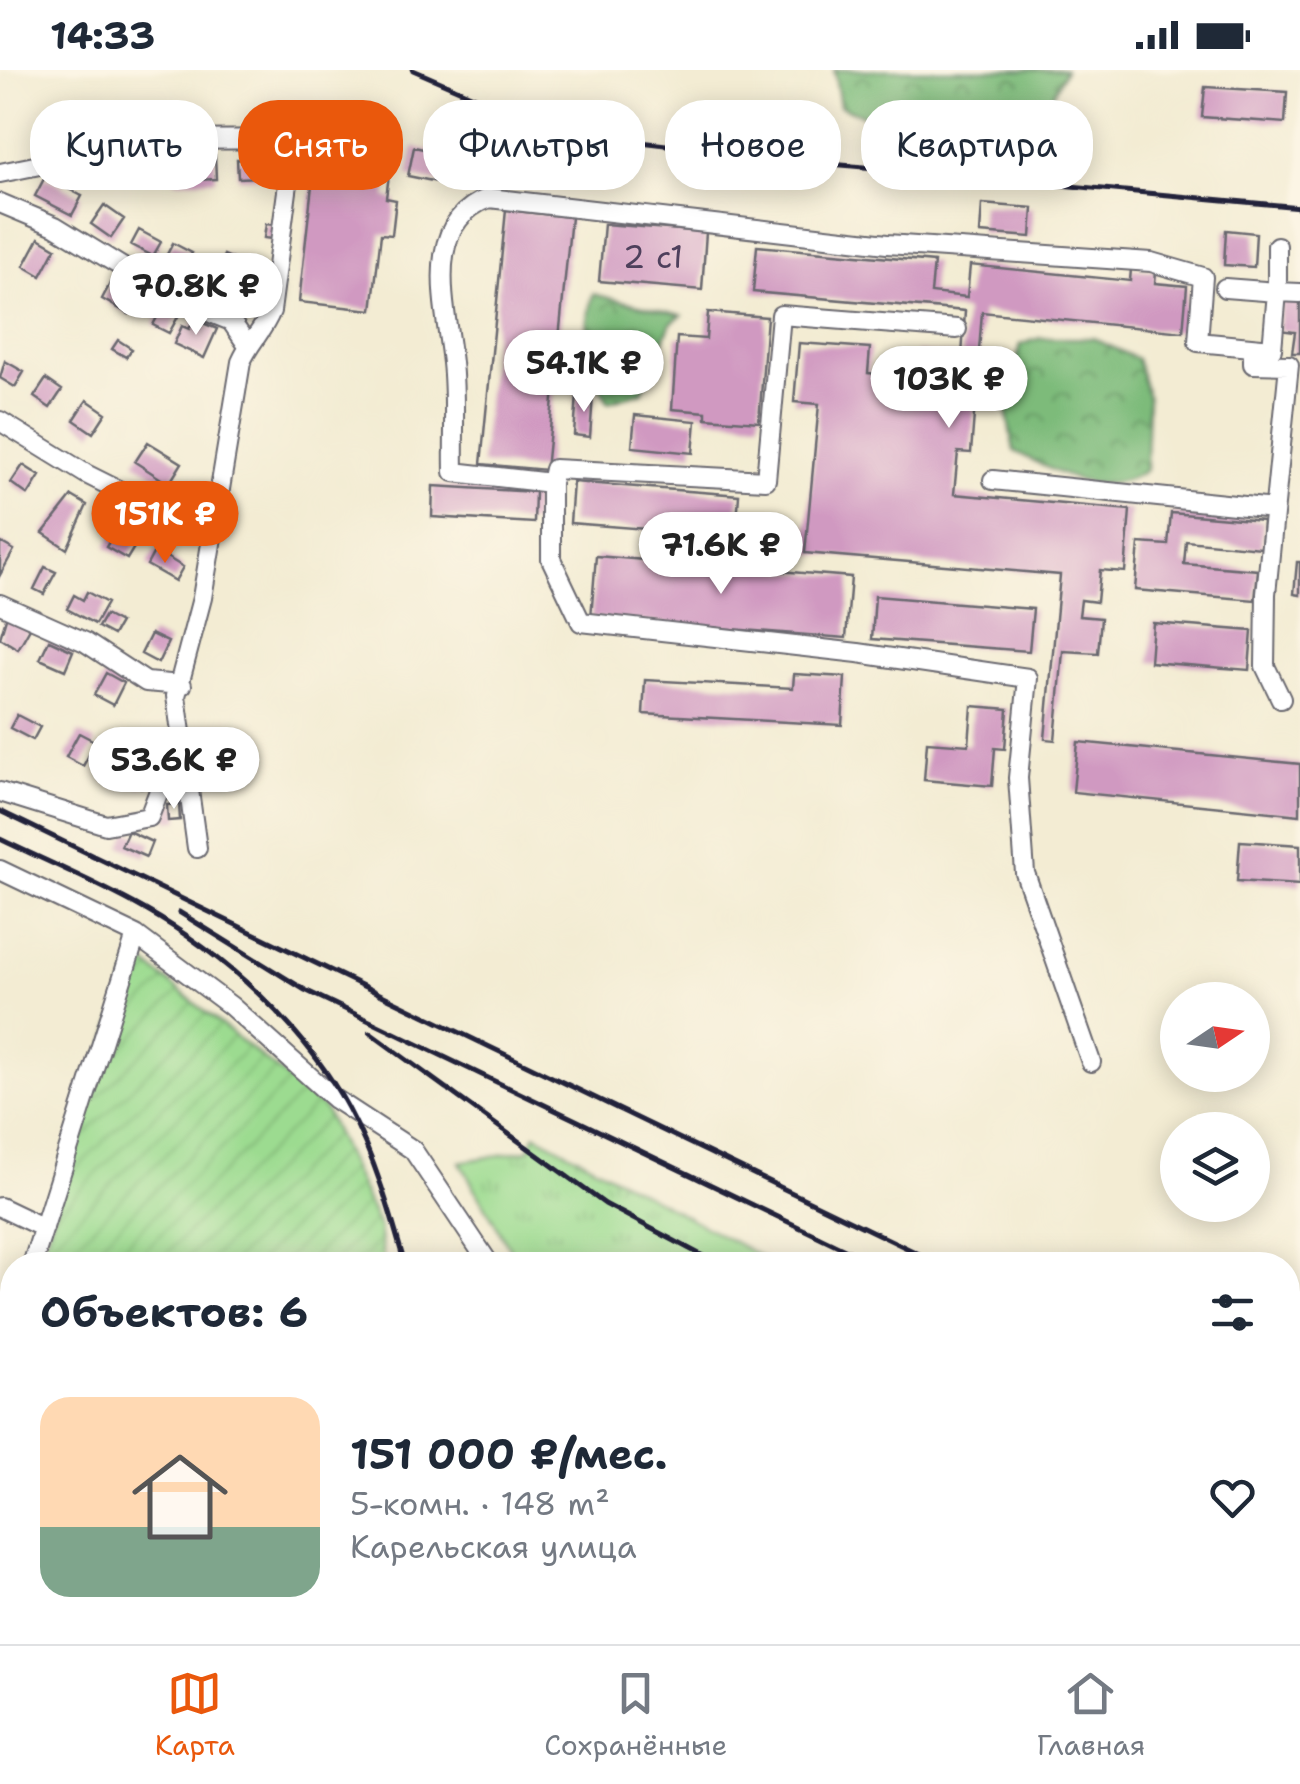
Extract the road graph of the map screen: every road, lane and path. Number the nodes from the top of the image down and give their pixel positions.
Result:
1 (0, 173) edge
2 (0, 203) edge
3 (1277, 246) dead end
4 (1226, 288) dead end
5 (1277, 292) junction
6 (1300, 293) edge
7 (956, 329) dead end
8 (248, 346) junction
9 (1253, 348) junction
10 (0, 421) edge
11 (992, 480) dead end
12 (551, 483) junction
13 (1274, 510) junction
14 (210, 536) junction
15 (0, 604) edge
16 (182, 685) junction
17 (1281, 699) dead end
18 (181, 733) junction
19 (0, 792) edge
20 (197, 848) dead end
21 (0, 870) edge
22 (136, 935) junction
23 (1091, 1062) dead end
24 (0, 1207) edge
25 (44, 1228) junction
26 (36, 1252) edge
27 (481, 1252) edge

1 - 8 street
2 - 8 street
3 - 5 street
4 - 5 street
5 - 6 street
5 - 9 street
7 - 12 street
8 - 14 street
9 - 12 street
9 - 13 street
10 - 14 street
11 - 13 street
12 - 23 street
13 - 17 street
14 - 16 street
15 - 16 street
16 - 18 street
18 - 19 street
18 - 20 street
21 - 22 street
22 - 25 street
22 - 27 street
24 - 25 street
25 - 26 street

